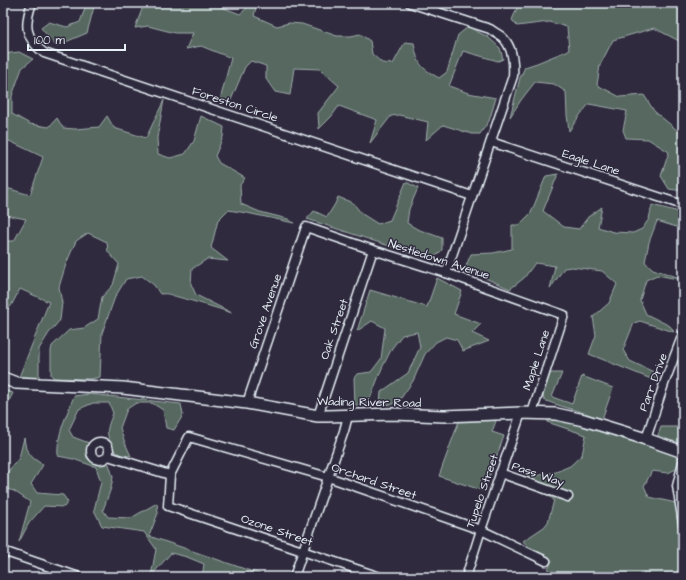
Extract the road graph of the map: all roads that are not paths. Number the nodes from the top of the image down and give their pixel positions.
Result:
1 (32, 3) edge
2 (410, 3) edge
3 (491, 142) junction
4 (472, 196) junction
5 (683, 205) edge
6 (306, 227) joint
7 (373, 250) junction
8 (446, 273) junction
9 (564, 315) joint
10 (683, 334) edge
11 (3, 378) edge
12 (246, 403) junction
13 (526, 413) junction
14 (318, 416) junction
15 (348, 416) junction
16 (646, 439) junction
17 (683, 452) edge
18 (108, 456) dead end
19 (683, 462) edge
20 (500, 473) junction
21 (170, 475) junction
22 (328, 477) junction
23 (568, 497) dead end
24 (683, 523) edge
25 (480, 530) junction
26 (3, 551) edge
27 (303, 552) junction
28 (546, 561) dead end
29 (79, 577) edge
30 (294, 577) edge
31 (380, 577) edge
32 (466, 577) edge

1 - 4 street, Foreston Circle
2 - 3 street
3 - 4 street
3 - 5 street, Eagle Lane
4 - 8 street
6 - 7 street, Nestledown Avenue
6 - 12 street, Grove Avenue
7 - 8 street, Nestledown Avenue
7 - 14 street, Oak Street
8 - 9 street, Nestledown Avenue
9 - 13 street, Maple Lane
10 - 16 street, Parr Drive
11 - 12 main road, Wading River Road
12 - 14 main road, Wading River Road
13 - 15 main road, Wading River Road
13 - 16 main road, Wading River Road
13 - 20 street, Tupelo Street
14 - 15 main road, Wading River Road
15 - 22 street
16 - 17 main road, Wading River Road
18 - 21 street
19 - 24 street
20 - 23 street, Pass Way
20 - 25 street, Tupelo Street
21 - 22 street, Orchard Street
21 - 27 street, Ozone Street
22 - 25 street, Orchard Street
22 - 27 street
25 - 28 street, Orchard Street
25 - 32 street, Tupelo Street
26 - 29 street
27 - 30 street
27 - 31 street, Ozone Street

